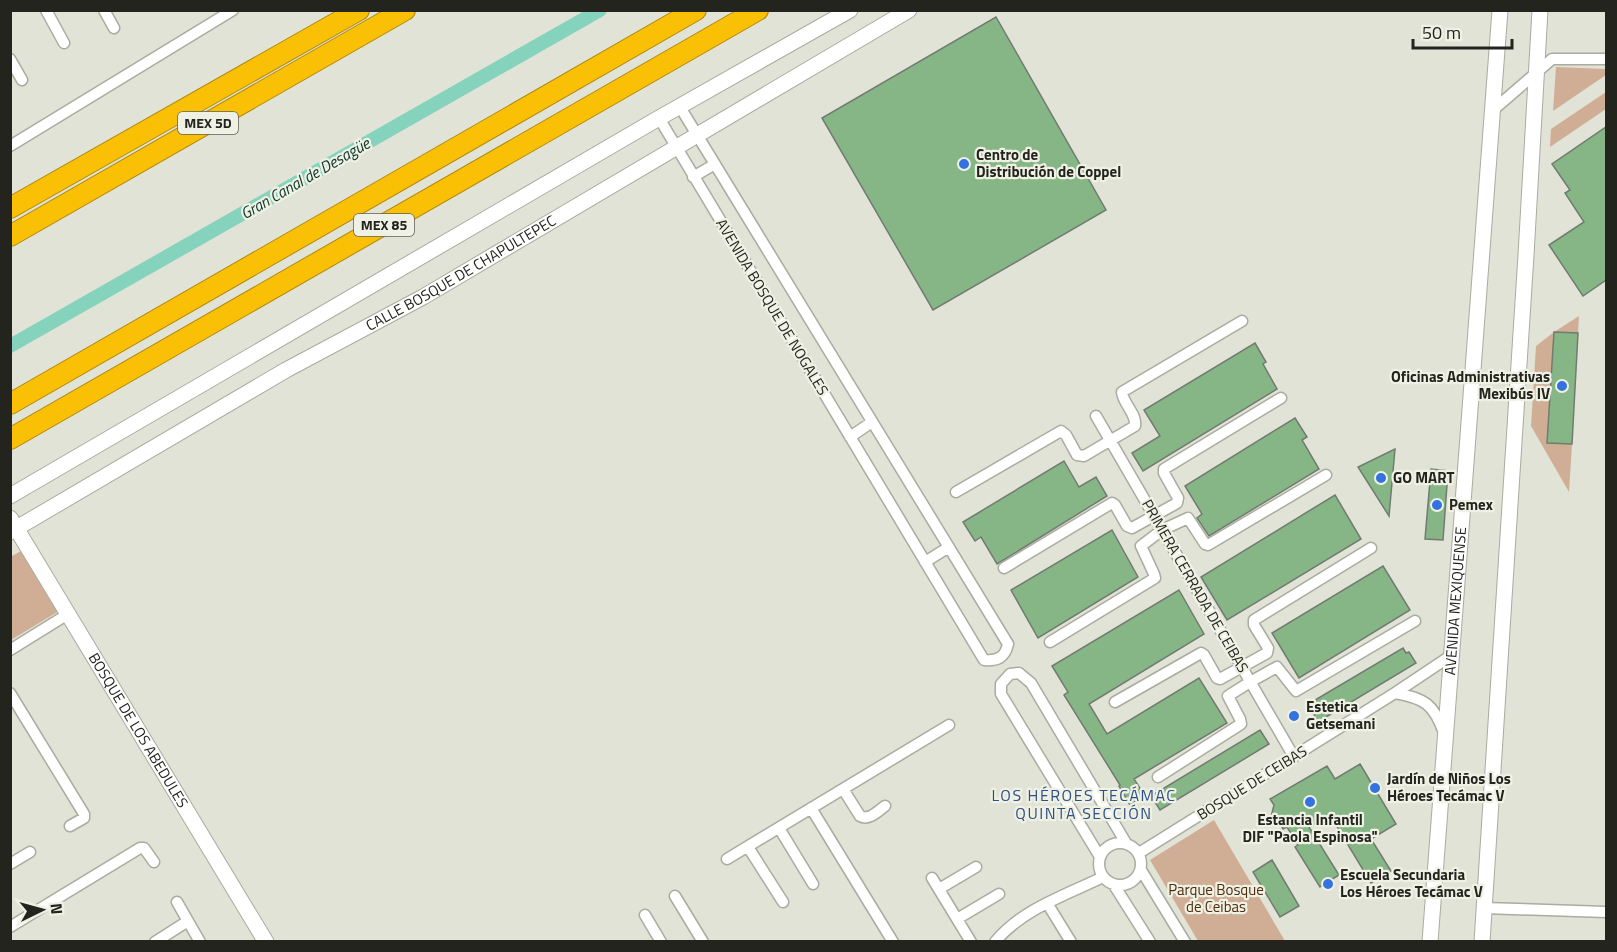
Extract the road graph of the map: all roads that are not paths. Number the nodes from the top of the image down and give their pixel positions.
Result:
1 (46, 10) edge
2 (104, 10) edge
3 (233, 10) edge
4 (359, 10) edge
5 (405, 10) edge
6 (696, 10) edge
7 (758, 10) edge
8 (850, 10) edge
9 (909, 10) edge
10 (1500, 10) edge
11 (1540, 10) edge
12 (114, 28) dead end
13 (64, 43) dead end
14 (10, 59) edge
15 (1606, 59) edge
16 (1538, 72) junction
17 (22, 80) dead end
18 (680, 107) junction
19 (1492, 111) junction
20 (659, 118) junction
21 (696, 134) junction
22 (10, 146) edge
23 (675, 147) junction
24 (715, 164) junction
25 (693, 177) junction
26 (10, 208) edge
27 (10, 236) edge
28 (1242, 321) dead end
29 (1281, 398) dead end
30 (10, 404) edge
31 (1096, 416) dead end
32 (872, 422) junction
33 (850, 437) junction
34 (10, 439) edge
35 (1110, 441) junction
36 (1326, 475) dead end
37 (956, 492) dead end
38 (10, 496) edge
39 (1154, 516) junction
40 (13, 526) edge
41 (1162, 530) junction
42 (949, 547) junction
43 (1371, 549) dead end
44 (925, 562) junction
45 (1004, 568) dead end
46 (68, 614) junction
47 (1415, 621) dead end
48 (1050, 642) dead end
49 (10, 650) edge
50 (1452, 655) junction
51 (1242, 668) junction
52 (1250, 682) junction
53 (10, 693) edge
54 (1395, 693) junction
55 (1115, 702) dead end
56 (949, 725) dead end
57 (1446, 736) junction
58 (1294, 757) junction
59 (1158, 777) dead end
60 (843, 789) junction
61 (885, 806) dead end
62 (811, 808) junction
63 (70, 826) dead end
64 (779, 828) junction
65 (1126, 843) junction
66 (747, 847) junction
67 (30, 852) dead end
68 (1139, 853) junction
69 (1100, 857) junction
70 (727, 859) dead end
71 (154, 862) dead end
72 (11, 863) edge
73 (976, 867) dead end
74 (1141, 870) junction
75 (1103, 877) junction
76 (932, 878) dead end
77 (813, 884) dead end
78 (1114, 885) junction
79 (939, 889) junction
80 (999, 894) dead end
81 (675, 896) dead end
82 (177, 902) dead end
83 (783, 902) dead end
84 (1047, 903) junction
85 (1484, 908) junction
86 (1606, 912) edge
87 (645, 915) dead end
88 (957, 920) junction
89 (189, 921) junction
90 (10, 927) edge
91 (1430, 941) edge
92 (155, 942) edge
93 (200, 942) edge
94 (266, 942) edge
95 (661, 942) edge
96 (703, 942) edge
97 (893, 942) edge
98 (970, 942) edge
99 (994, 942) edge
100 (1071, 942) edge
101 (1150, 942) edge
102 (1185, 942) edge
103 (1482, 942) edge

1 - 13 street
2 - 12 street
3 - 22 street
4 - 26 highway, MEX 5D
5 - 27 highway, MEX 5D
6 - 30 highway, MEX 85
7 - 34 highway, MEX 85
8 - 18 main road
9 - 21 main road, CALLE BOSQUE DE CHAPULTEPEC
10 - 19 main road, AVENIDA MEXIQUENSE
11 - 16 main road
14 - 17 street
15 - 16 street
16 - 19 street
16 - 85 main road
18 - 20 main road
18 - 21 street, AVENIDA BOSQUE DE NOGALES
19 - 50 main road, AVENIDA MEXIQUENSE
20 - 23 street, AVENIDA BOSQUE DE NOGALES
20 - 38 main road
21 - 23 main road, CALLE BOSQUE DE CHAPULTEPEC
21 - 24 street, AVENIDA BOSQUE DE NOGALES
23 - 25 street, AVENIDA BOSQUE DE NOGALES
23 - 40 main road, CALLE BOSQUE DE CHAPULTEPEC
24 - 25 street
24 - 32 street, AVENIDA BOSQUE DE NOGALES
25 - 33 street, AVENIDA BOSQUE DE NOGALES
28 - 35 street
29 - 39 street
31 - 35 street, PRIMERA CERRADA DE CEIBAS
32 - 33 street
32 - 42 street, AVENIDA BOSQUE DE NOGALES
33 - 44 street, AVENIDA BOSQUE DE NOGALES
35 - 37 street
35 - 39 street, PRIMERA CERRADA DE CEIBAS
36 - 41 street
39 - 41 street, PRIMERA CERRADA DE CEIBAS
39 - 45 street
40 - 46 main road, BOSQUE DE LOS ABEDULES
41 - 48 street
41 - 51 street, PRIMERA CERRADA DE CEIBAS
42 - 44 street
42 - 44 street, AVENIDA BOSQUE DE NOGALES
43 - 51 street
46 - 49 street
46 - 94 main road, BOSQUE DE LOS ABEDULES
47 - 52 street
50 - 54 street, BOSQUE DE CEIBAS
50 - 57 main road, AVENIDA MEXIQUENSE
51 - 52 street, PRIMERA CERRADA DE CEIBAS
51 - 55 street
52 - 58 street, PRIMERA CERRADA DE CEIBAS
52 - 59 street
53 - 63 street
54 - 57 street
54 - 58 street, BOSQUE DE CEIBAS
56 - 60 street
57 - 91 main road, AVENIDA MEXIQUENSE
58 - 68 street, BOSQUE DE CEIBAS
60 - 61 street
60 - 62 street
62 - 64 street
62 - 97 street
64 - 66 street
64 - 77 street
65 - 68 street
65 - 69 street
65 - 69 street
66 - 70 street
66 - 83 street
67 - 72 street
68 - 74 street
69 - 75 street
71 - 90 street
73 - 79 street
74 - 78 street
74 - 102 street
75 - 78 street
75 - 84 street
76 - 79 street
78 - 101 street
79 - 88 street
80 - 88 street
81 - 96 street
82 - 89 street
84 - 99 street
84 - 100 street
85 - 86 street
85 - 103 main road
87 - 95 street
88 - 98 street
89 - 92 street
89 - 93 street

